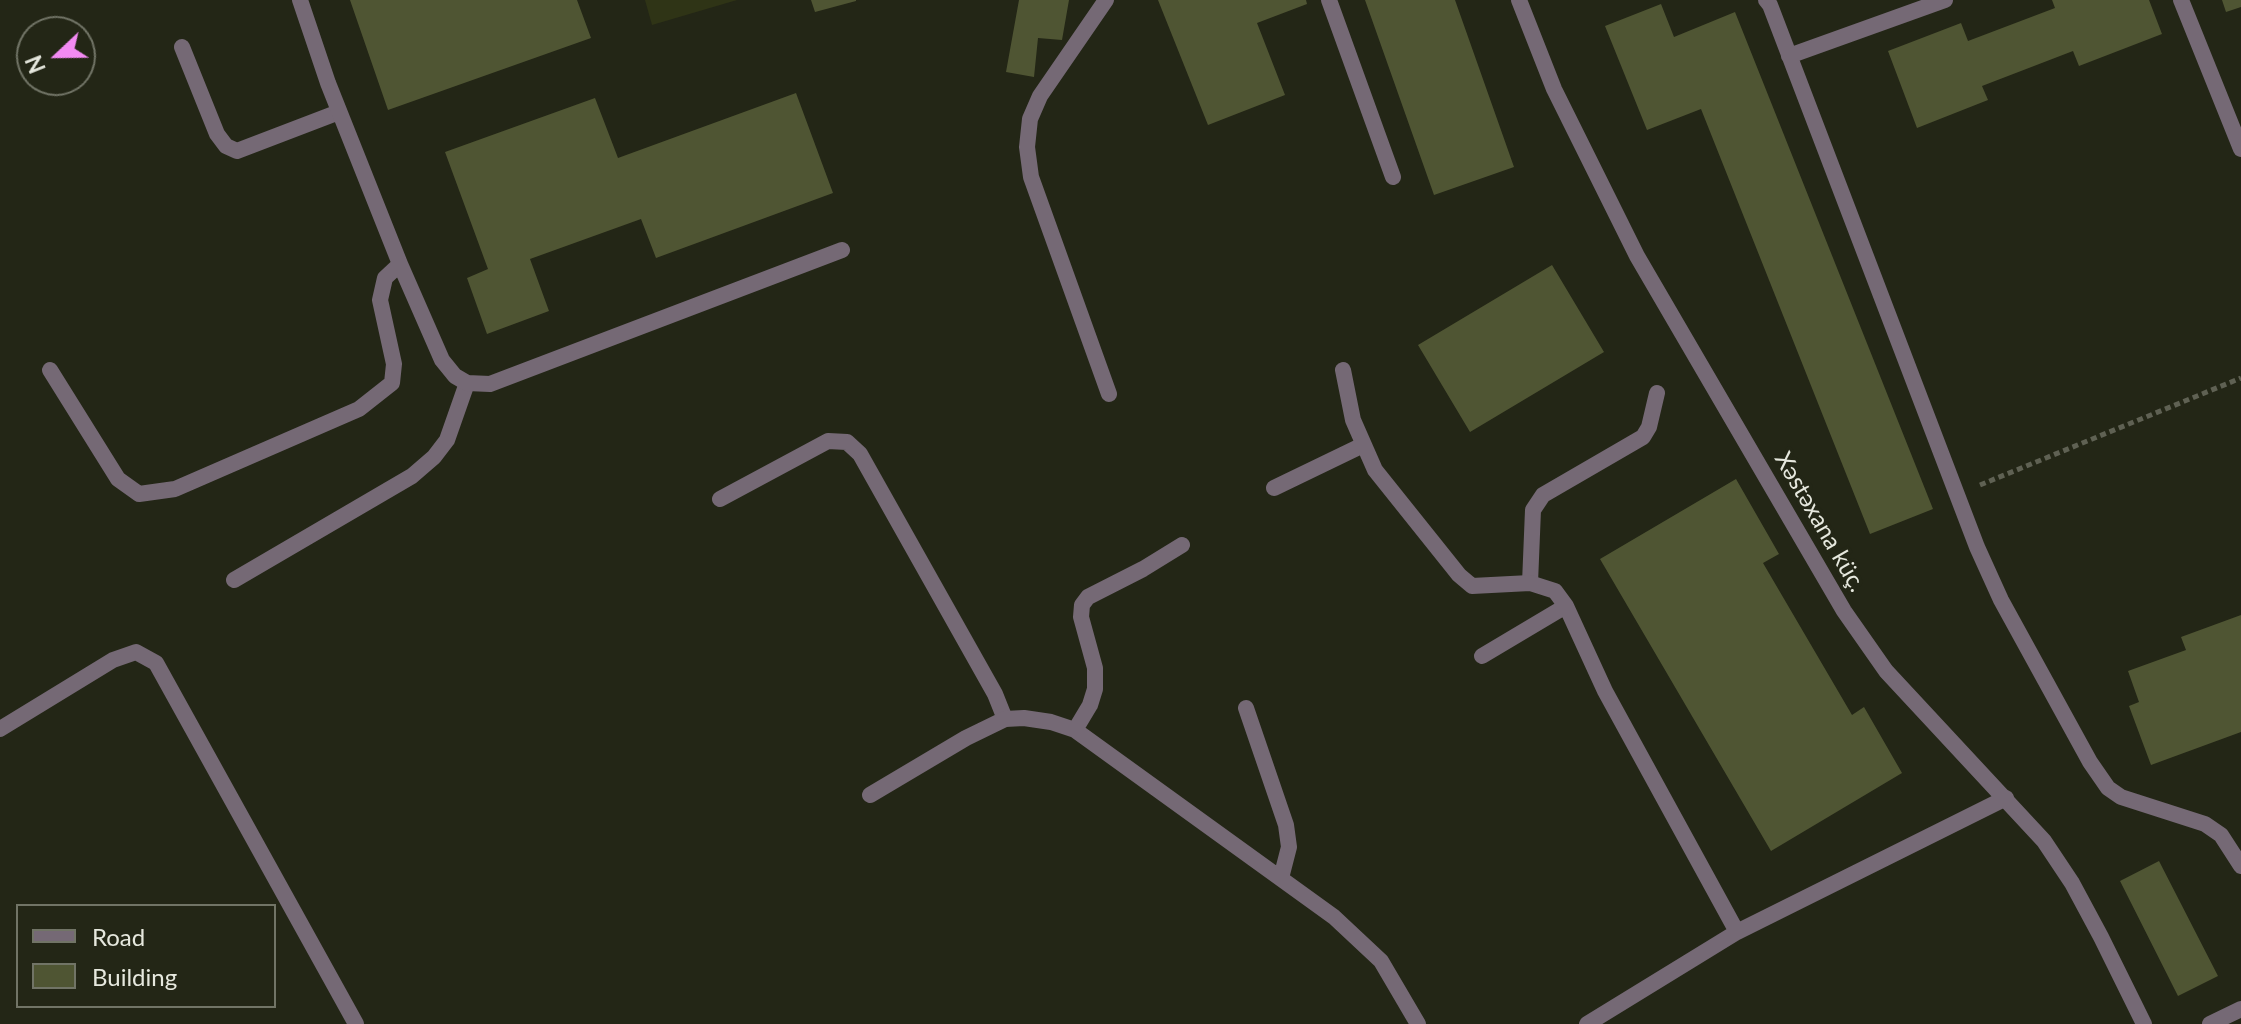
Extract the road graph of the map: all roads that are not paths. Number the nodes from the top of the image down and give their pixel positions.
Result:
1 (300, 0) edge
2 (1106, 0) edge
3 (1329, 0) edge
4 (1519, 0) edge
5 (1766, 0) edge
6 (1945, 0) edge
7 (2181, 0) edge
8 (182, 47) dead end
9 (1789, 56) junction
10 (339, 112) junction
11 (2241, 149) edge
12 (1393, 177) dead end
13 (842, 250) dead end
14 (400, 264) junction
15 (50, 370) dead end
16 (1343, 370) dead end
17 (467, 383) junction
18 (1657, 393) dead end
19 (1109, 394) dead end
20 (1363, 445) junction
21 (1274, 488) dead end
22 (720, 499) dead end
23 (1182, 545) dead end
24 (234, 580) dead end
25 (1530, 583) junction
26 (1566, 606) junction
27 (1482, 656) dead end
28 (1246, 708) dead end
29 (1005, 719) junction
30 (0, 729) edge
31 (1075, 730) junction
32 (870, 795) dead end
33 (2006, 798) junction
34 (2241, 866) edge
35 (1281, 878) junction
36 (1737, 932) junction
37 (2241, 1009) edge
38 (356, 1024) edge
39 (1418, 1024) edge
40 (1587, 1024) edge
41 (2144, 1024) edge
42 (2210, 1024) edge

1 - 10 street
2 - 19 street
3 - 12 street
4 - 33 street, Xəstəxana küç.
5 - 9 street
6 - 9 street
7 - 11 street
8 - 10 street
9 - 34 street
10 - 14 street
13 - 17 street
14 - 15 street
14 - 17 street
16 - 20 street
17 - 24 street
18 - 25 street
20 - 21 street
20 - 25 street
22 - 29 street
23 - 31 street
25 - 26 street
26 - 27 street
26 - 36 street
28 - 35 street
29 - 31 street
29 - 32 street
30 - 38 street
31 - 35 street
33 - 36 street
33 - 41 street, Xəstəxana küç.
35 - 39 street
36 - 40 street
37 - 42 street

